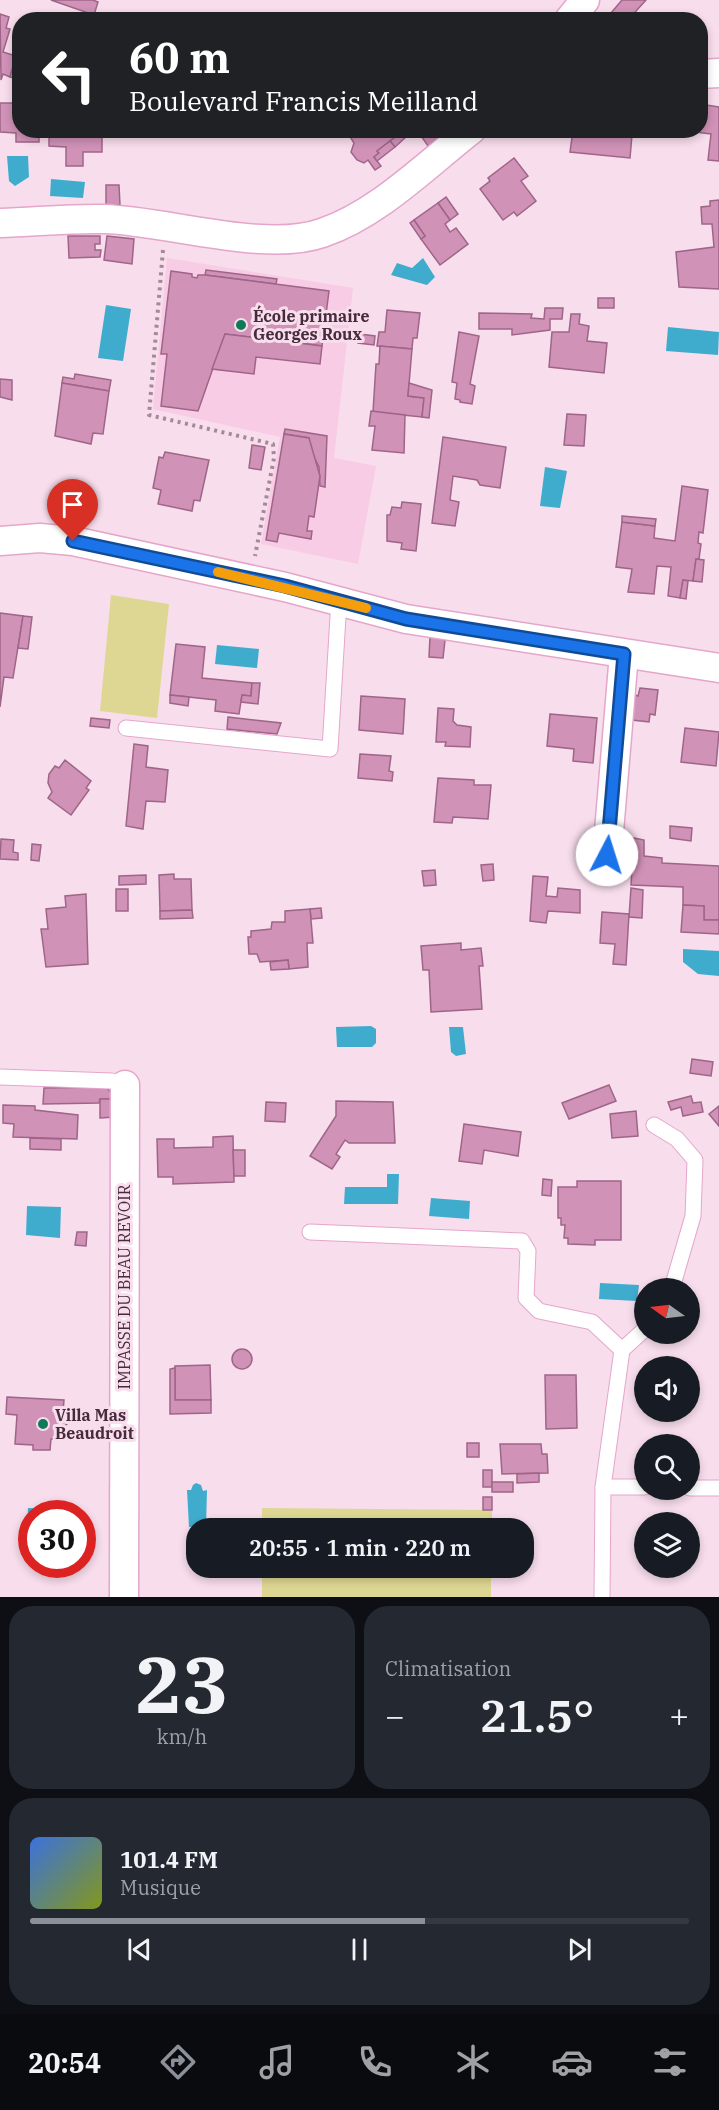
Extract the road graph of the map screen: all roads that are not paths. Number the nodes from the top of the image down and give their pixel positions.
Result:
1 (585, 0) edge
2 (575, 12) edge
3 (461, 138) edge
4 (0, 223) edge
5 (0, 542) edge
6 (339, 600) junction
7 (624, 654) junction
8 (719, 668) edge
9 (126, 728) dead end
10 (607, 855) dead end
11 (0, 1077) edge
12 (125, 1085) joint
13 (654, 1125) dead end
14 (310, 1232) dead end
15 (675, 1278) edge
16 (634, 1339) edge
17 (622, 1350) junction
18 (603, 1487) junction
19 (634, 1487) edge
20 (700, 1488) edge
21 (719, 1488) edge
22 (124, 1597) edge
23 (602, 1597) edge

1 - 2 street
3 - 4 street
5 - 6 street
6 - 7 street
6 - 9 lane
7 - 8 street
7 - 10 street
11 - 12 lane
12 - 22 street, IMPASSE DU BEAU REVOIR
13 - 15 lane
14 - 17 lane
16 - 17 lane
17 - 18 lane
18 - 19 lane
18 - 23 lane
20 - 21 lane

